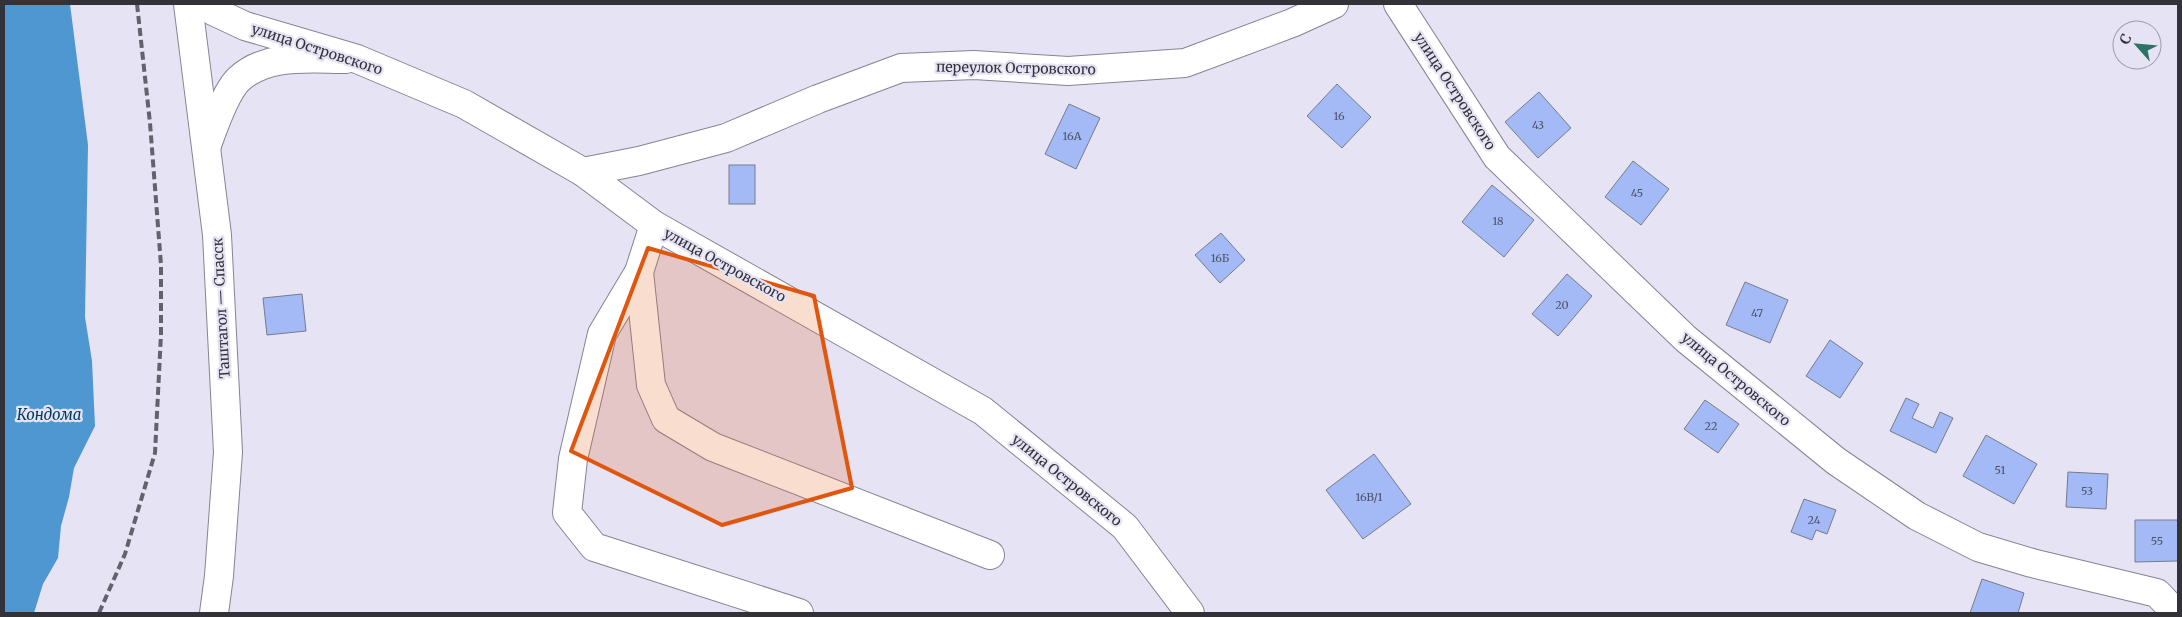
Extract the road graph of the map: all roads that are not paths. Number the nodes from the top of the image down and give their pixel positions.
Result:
1 (188, 4) edge
2 (204, 4) edge
3 (1334, 4) edge
4 (1398, 4) edge
5 (358, 59) junction
6 (206, 148) junction
7 (583, 172) junction
8 (654, 225) junction
9 (639, 272) junction
10 (990, 555) dead end
11 (214, 613) edge
12 (799, 613) edge
13 (1190, 613) edge
14 (2176, 613) edge

1 - 6 street, Таштагол — Спасск
2 - 5 street, улица Островского
3 - 7 street, переулок Островского
4 - 14 street, улица Островского
5 - 6 street
5 - 7 street, улица Островского
6 - 11 street, Таштагол — Спасск
7 - 8 street, улица Островского
8 - 9 street
8 - 13 street, улица Островского
9 - 10 street
9 - 12 street

